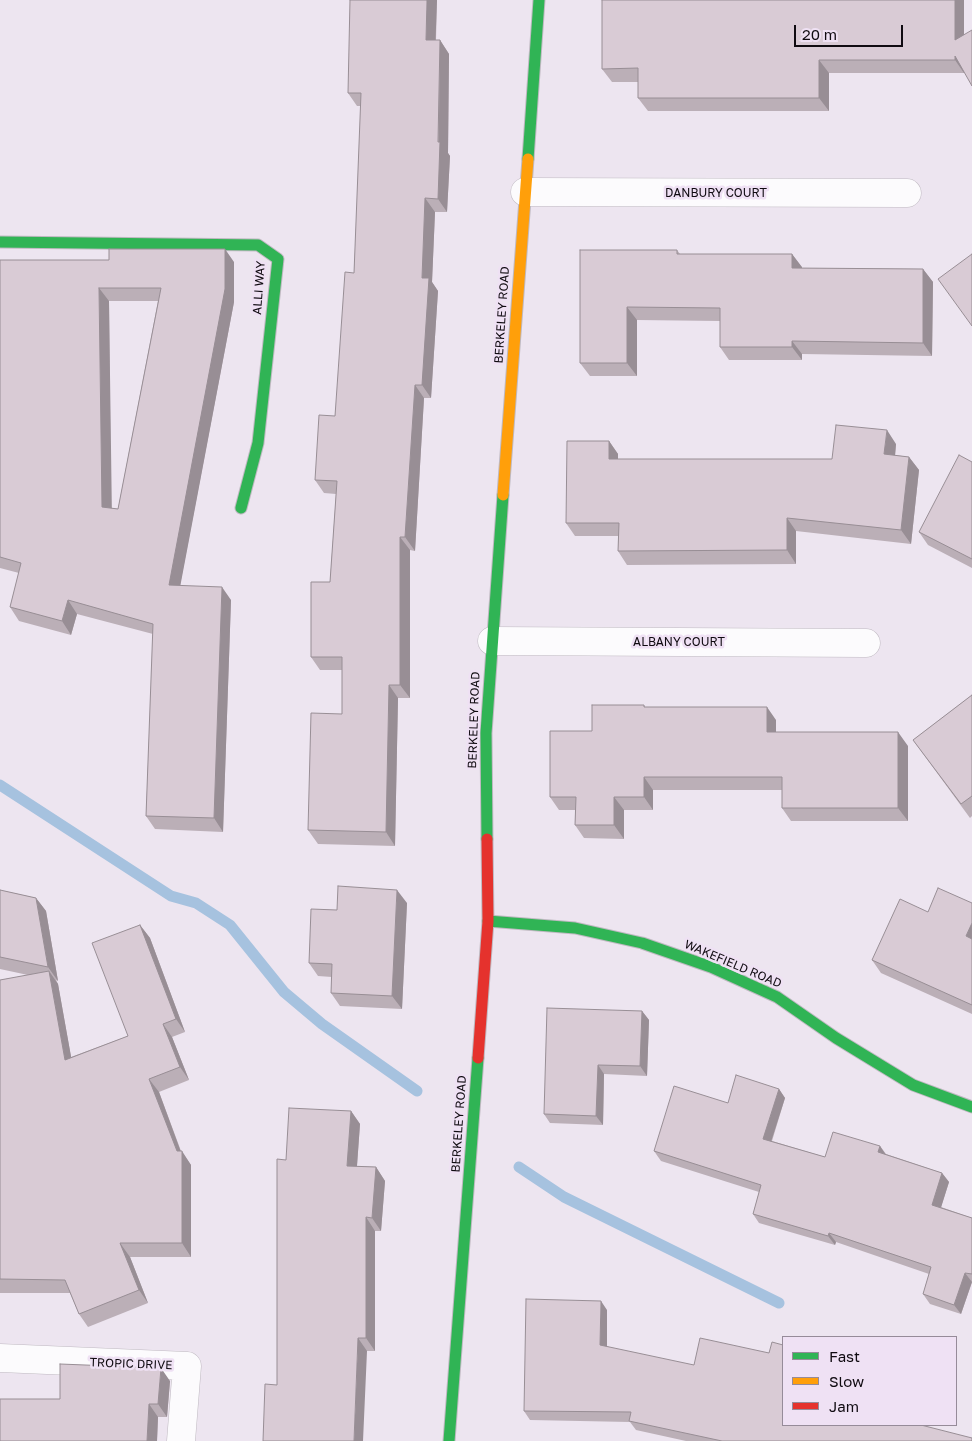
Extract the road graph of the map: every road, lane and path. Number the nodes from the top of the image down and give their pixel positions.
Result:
1 (539, 0) edge
2 (525, 192) junction
3 (907, 193) dead end
4 (0, 242) edge
5 (241, 508) dead end
6 (492, 641) junction
7 (866, 643) dead end
8 (488, 921) junction
9 (972, 1107) edge
10 (0, 1358) edge
11 (181, 1441) edge
12 (449, 1441) edge

1 - 2 street, BERKELEY ROAD
2 - 3 street, DANBURY COURT
2 - 6 street, BERKELEY ROAD
4 - 5 street, ALLI WAY
6 - 7 street, ALBANY COURT
6 - 8 street, BERKELEY ROAD
8 - 9 street, WAKEFIELD ROAD
8 - 12 street, BERKELEY ROAD
10 - 11 street, TROPIC DRIVE

